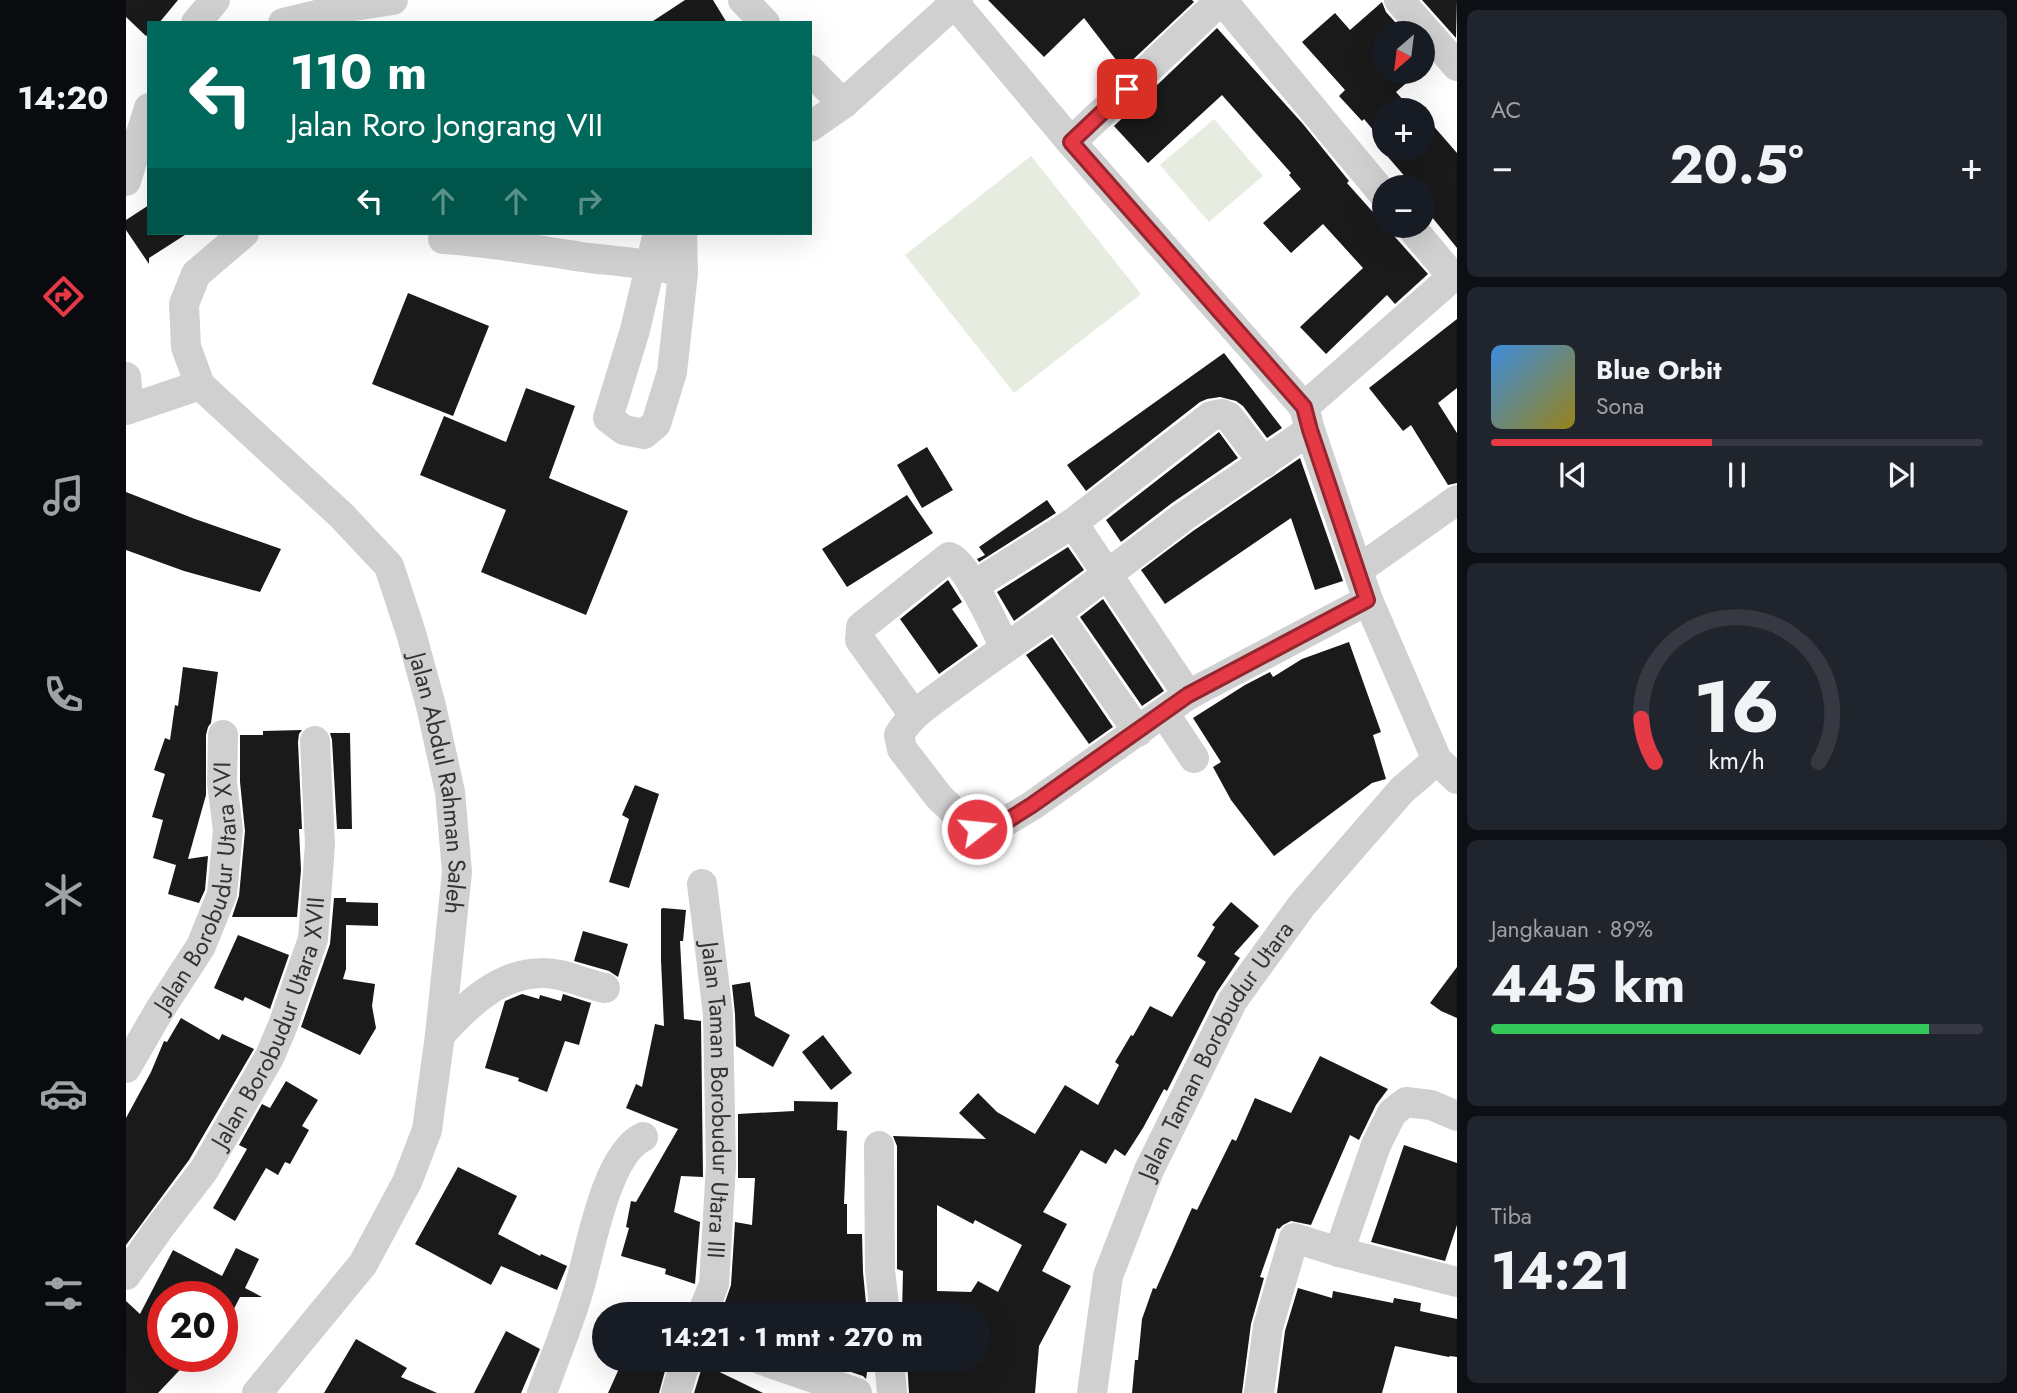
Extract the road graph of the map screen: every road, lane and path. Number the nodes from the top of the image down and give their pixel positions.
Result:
1 (215, 0) edge
2 (222, 0) edge
3 (393, 0) edge
4 (743, 0) edge
5 (1222, 0) edge
6 (1399, 0) edge
7 (955, 1) edge
8 (198, 21) edge
9 (226, 21) edge
10 (291, 21) edge
11 (763, 21) edge
12 (1457, 66) edge
13 (812, 72) edge
14 (843, 104) junction
15 (147, 114) edge
16 (812, 126) edge
17 (1071, 142) junction
18 (126, 181) edge
19 (1372, 181) edge
20 (242, 235) edge
21 (657, 235) edge
22 (682, 235) edge
23 (1421, 238) edge
24 (443, 239) dead end
25 (650, 264) junction
26 (683, 273) junction
27 (1455, 275) edge
28 (126, 377) edge
29 (200, 385) junction
30 (127, 409) edge
31 (1307, 419) junction
32 (1264, 463) junction
33 (1457, 500) edge
34 (1073, 523) junction
35 (1358, 570) junction
36 (1109, 575) junction
37 (973, 586) junction
38 (1367, 600) junction
39 (1056, 613) junction
40 (1005, 648) junction
41 (1188, 695) junction
42 (1164, 713) junction
43 (914, 715) junction
44 (1138, 732) junction
45 (222, 736) dead end
46 (315, 740) dead end
47 (1194, 758) dead end
48 (1447, 769) edge
49 (702, 884) dead end
50 (605, 988) dead end
51 (440, 1035) junction
52 (126, 1068) edge
53 (1457, 1116) edge
54 (643, 1137) dead end
55 (879, 1146) dead end
56 (1339, 1252) junction
57 (126, 1275) edge
58 (1457, 1282) edge
59 (707, 1302) edge
60 (884, 1302) edge
61 (682, 1372) edge
62 (789, 1372) edge
63 (890, 1372) edge
64 (823, 1387) edge
65 (257, 1393) edge
66 (542, 1393) edge
67 (676, 1393) edge
68 (857, 1393) edge
69 (892, 1393) edge
70 (1092, 1393) edge
71 (1259, 1393) edge

1 - 8 street
2 - 9 street
3 - 10 street
4 - 11 street
5 - 17 street
5 - 19 street
6 - 12 street
7 - 14 street
7 - 17 street
13 - 14 street
14 - 16 street
15 - 18 street
17 - 31 street
20 - 29 street, Jalan Abdul Rahman Saleh
21 - 25 street
22 - 26 street
23 - 27 street
24 - 25 street
25 - 26 street
25 - 26 street
27 - 31 street
28 - 30 street
29 - 30 street
29 - 51 street, Jalan Abdul Rahman Saleh
31 - 32 street
31 - 35 street
32 - 34 street
32 - 36 street
33 - 35 street
34 - 36 street
34 - 37 street
35 - 38 street
36 - 39 street
36 - 41 street
37 - 40 street
37 - 43 street
38 - 41 street
38 - 48 street
39 - 40 street
39 - 44 street
40 - 43 street
41 - 42 street
42 - 44 street
42 - 47 street
43 - 44 street
45 - 52 street, Jalan Borobudur Utara XVI
46 - 57 street, Jalan Borobudur Utara XVII
48 - 70 street, Jalan Taman Borobudur Utara
49 - 59 street, Jalan Taman Borobudur Utara III
50 - 51 street
51 - 65 street, Jalan Abdul Rahman Saleh
53 - 56 street
54 - 66 street
55 - 60 street
56 - 58 street
56 - 71 street
61 - 67 street
62 - 64 street
63 - 69 street
64 - 68 street

